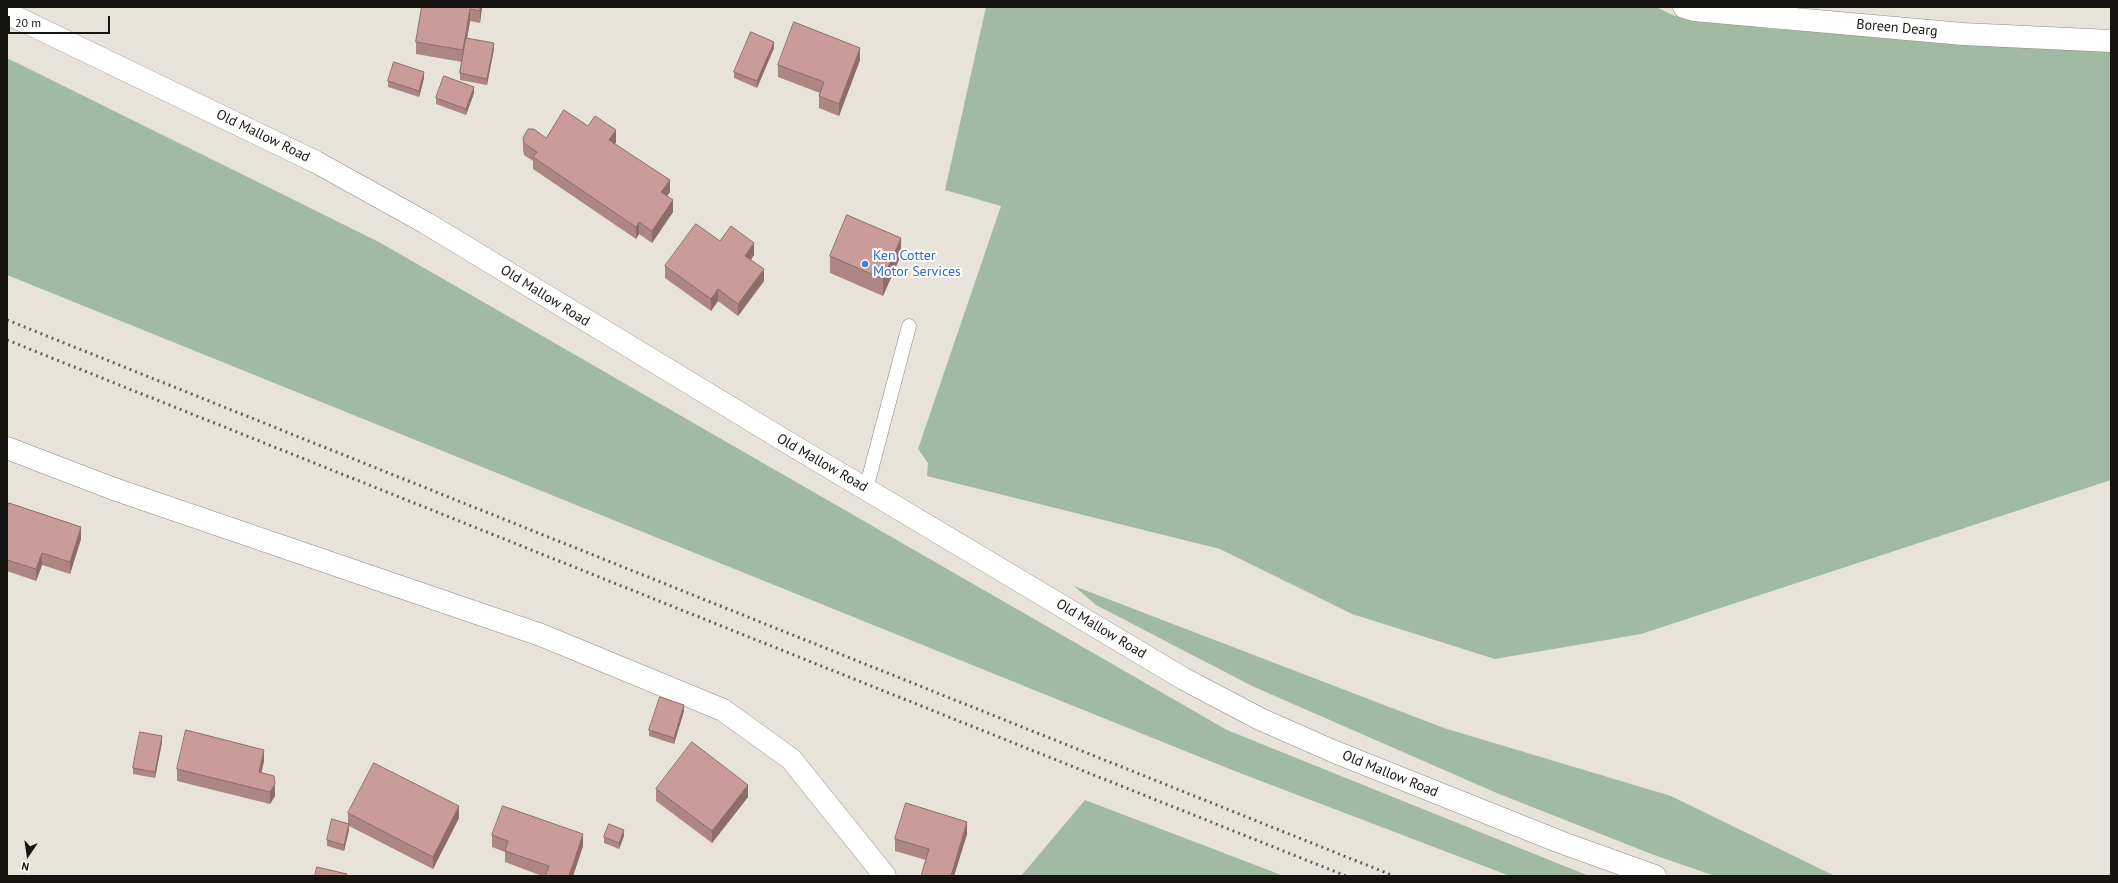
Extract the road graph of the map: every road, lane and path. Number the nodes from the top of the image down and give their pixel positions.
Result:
1 (1684, 7) edge
2 (7, 14) edge
3 (2111, 41) edge
4 (909, 326) dead end
5 (7, 448) edge
6 (866, 488) junction
7 (885, 876) edge
8 (1655, 876) edge

1 - 3 street, Boreen Dearg
2 - 6 street, Old Mallow Road
4 - 6 lane
5 - 7 street
6 - 8 street, Old Mallow Road

